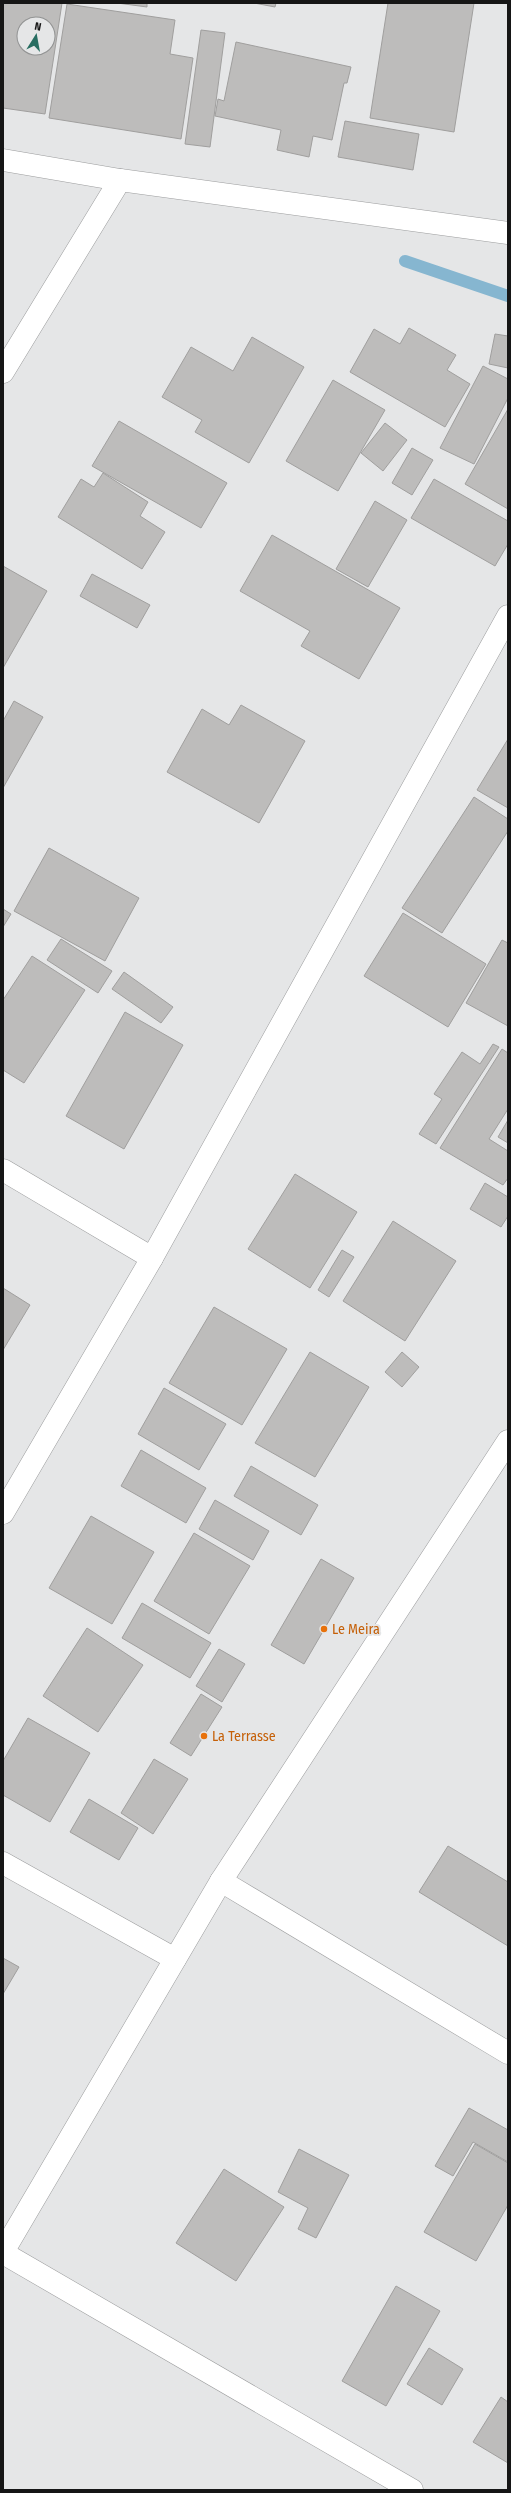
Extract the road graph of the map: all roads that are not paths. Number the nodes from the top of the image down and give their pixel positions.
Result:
1 (3, 160) edge
2 (120, 180) junction
3 (508, 233) edge
4 (3, 372) edge
5 (508, 616) edge
6 (3, 1170) edge
7 (152, 1258) junction
8 (508, 1441) edge
9 (3, 1513) edge
10 (3, 1863) edge
11 (221, 1881) junction
12 (175, 1960) junction
13 (508, 2053) edge
14 (3, 2253) edge
15 (412, 2490) edge

1 - 2 street
2 - 3 street
2 - 4 street
5 - 7 street
6 - 7 street
7 - 9 street
8 - 11 street
10 - 12 street
11 - 12 street
11 - 13 street
12 - 14 street
14 - 15 street

